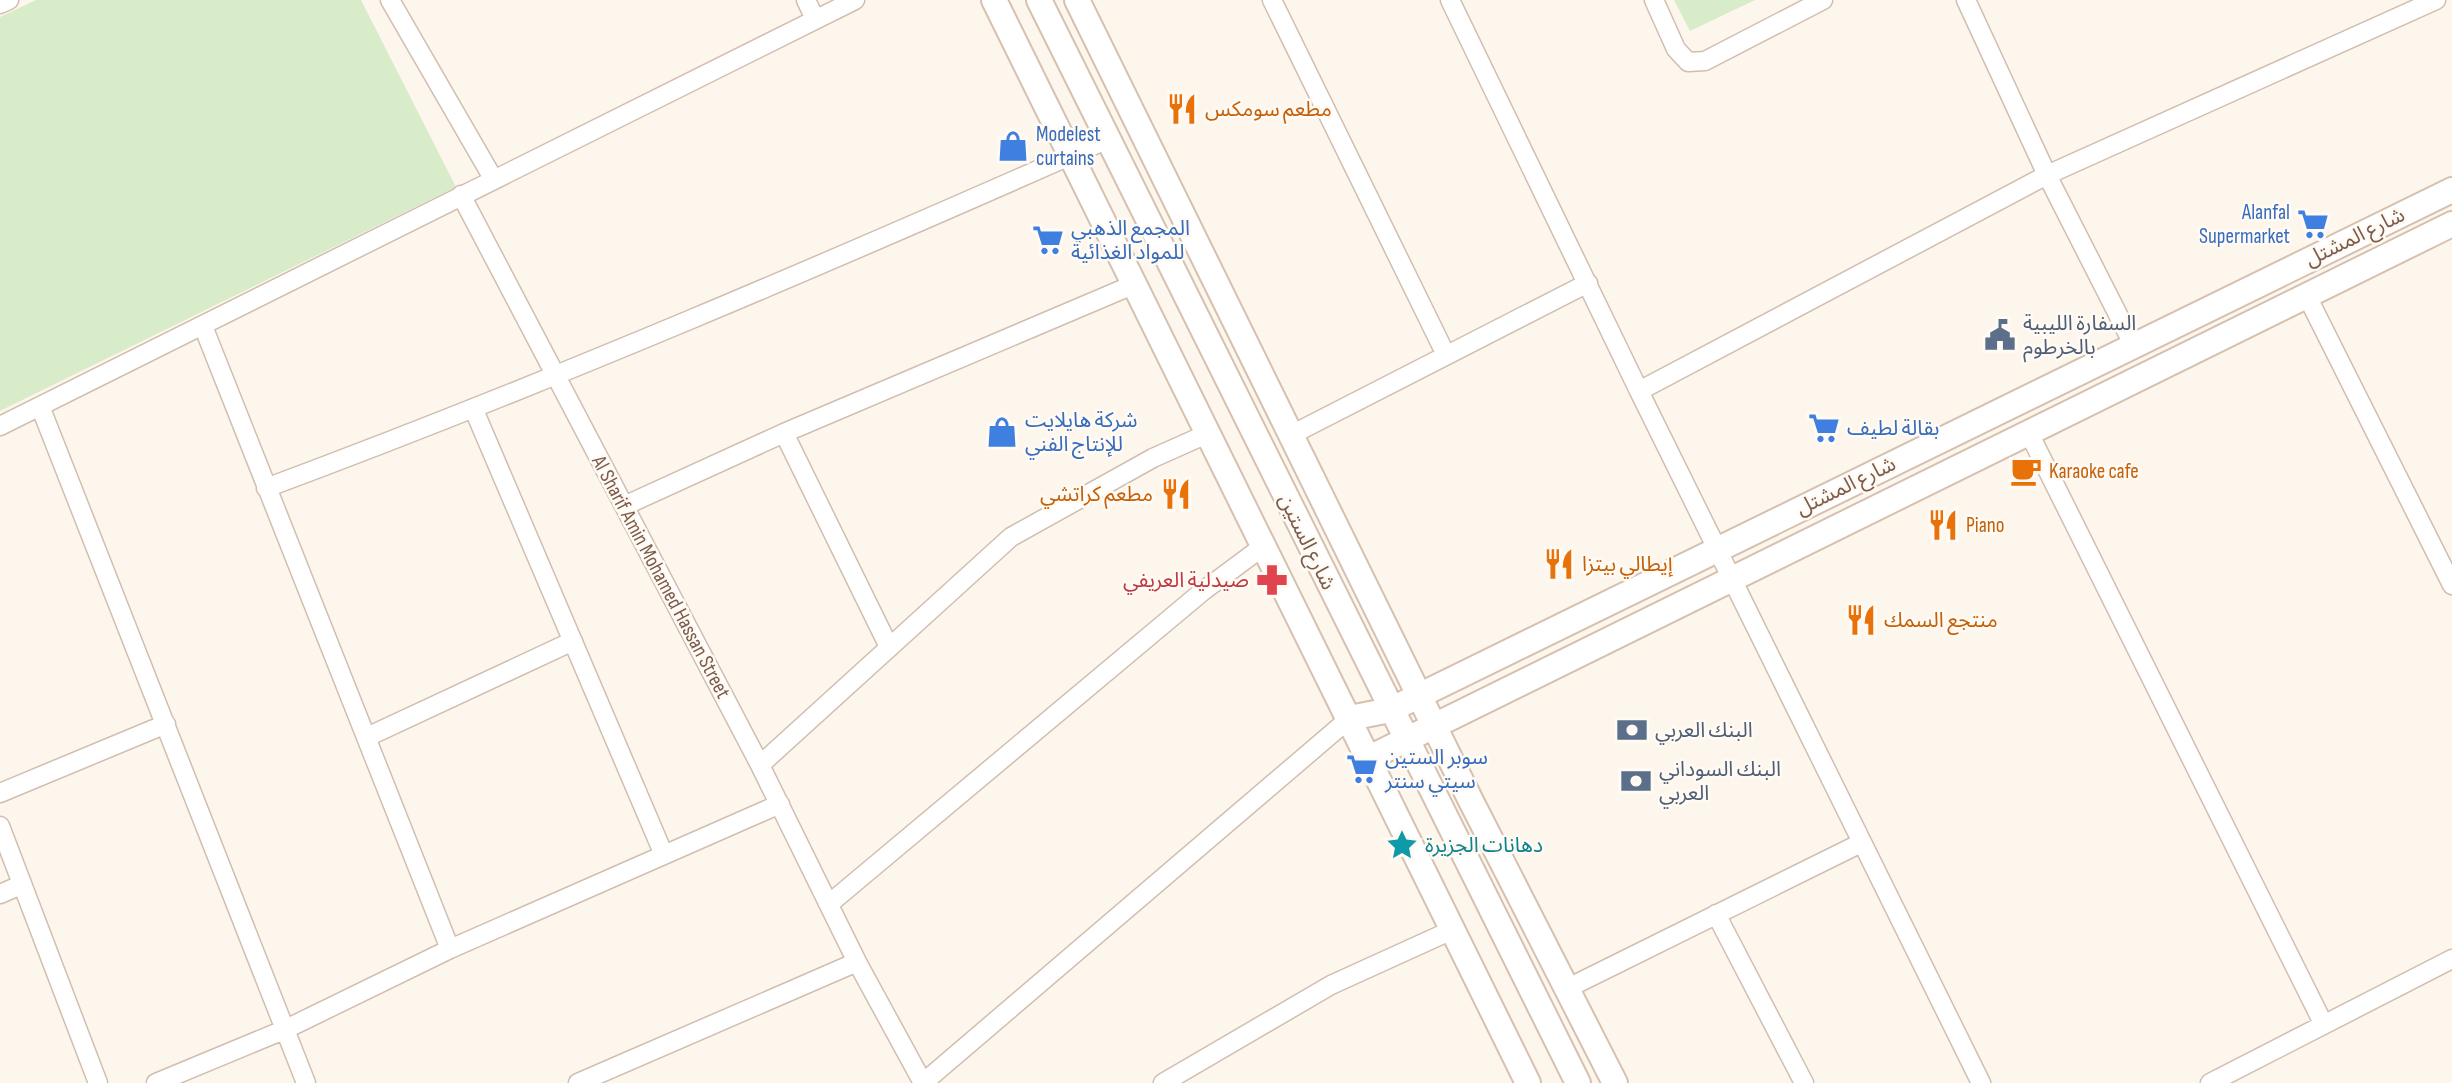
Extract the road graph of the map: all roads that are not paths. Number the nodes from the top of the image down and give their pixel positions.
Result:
1 (390, 0) edge
2 (806, 0) edge
3 (855, 0) edge
4 (994, 0) edge
5 (1039, 0) edge
6 (1077, 0) edge
7 (1272, 0) edge
8 (1450, 0) edge
9 (1654, 0) edge
10 (1823, 0) edge
11 (1966, 0) edge
12 (2436, 0) edge
13 (815, 19) junction
14 (1108, 139) junction
15 (1071, 155) junction
16 (2047, 175) junction
17 (494, 180) junction
18 (2452, 190) edge
19 (461, 195) junction
20 (1137, 198) junction
21 (1101, 216) junction
22 (2452, 224) edge
23 (1588, 283) junction
24 (1135, 284) junction
25 (2307, 296) junction
26 (203, 326) junction
27 (2134, 346) junction
28 (1446, 355) junction
29 (556, 377) junction
30 (1639, 391) junction
31 (40, 406) junction
32 (474, 410) junction
33 (0, 426) edge
34 (784, 433) junction
35 (1209, 433) junction
36 (2028, 433) junction
37 (1291, 435) junction
38 (266, 488) junction
39 (624, 506) junction
40 (1265, 545) junction
41 (1719, 549) junction
42 (1735, 578) junction
43 (2452, 585) edge
44 (573, 642) junction
45 (889, 647) junction
46 (1419, 695) junction
47 (1390, 710) junction
48 (1350, 718) junction
49 (166, 724) junction
50 (1434, 726) junction
51 (367, 737) junction
52 (1405, 741) junction
53 (1369, 758) junction
54 (760, 765) junction
55 (0, 793) edge
56 (780, 804) junction
57 (0, 826) edge
58 (1861, 843) junction
59 (664, 855) junction
60 (21, 885) junction
61 (0, 894) edge
62 (829, 904) junction
63 (1716, 914) junction
64 (1452, 930) junction
65 (450, 949) junction
66 (2452, 960) edge
67 (857, 962) junction
68 (1569, 988) junction
69 (2323, 1023) junction
70 (286, 1029) junction
71 (98, 1083) edge
72 (156, 1083) edge
73 (306, 1083) edge
74 (578, 1083) edge
75 (923, 1083) edge
76 (1163, 1083) edge
77 (1528, 1083) edge
78 (1578, 1083) edge
79 (1615, 1083) edge
80 (1804, 1083) edge
81 (1981, 1083) edge
82 (2210, 1083) edge

1 - 17 street
2 - 13 street
3 - 13 street
4 - 15 main road, شارع الستين
5 - 14 main road, شارع الستين
6 - 37 main road
7 - 28 street
8 - 23 street
9 - 10 street
11 - 16 street
12 - 16 street
13 - 17 street
14 - 15 street
14 - 20 main road, شارع الستين
15 - 21 main road, شارع الستين
15 - 29 street
16 - 27 street
16 - 30 street
17 - 19 street
18 - 27 main road, شارع المشتل
19 - 26 street
19 - 29 street, Al Sharif Amin Mohamed Hassan Street
20 - 21 main road
20 - 47 main road, شارع الستين
21 - 24 main road, شارع الستين
22 - 25 main road, شارع المشتل
23 - 28 street
23 - 30 street
24 - 34 street
24 - 35 main road, شارع الستين
25 - 36 main road, شارع المشتل
25 - 43 street
26 - 31 street
26 - 38 street
27 - 41 main road, شارع المشتل
28 - 37 street
29 - 32 street
29 - 39 street, Al Sharif Amin Mohamed Hassan Street
30 - 41 street
31 - 33 street
31 - 49 street
32 - 38 street
32 - 44 street
34 - 39 street
34 - 45 street
35 - 40 main road, شارع الستين
35 - 45 street
36 - 42 main road, شارع المشتل
36 - 69 street
37 - 46 main road
38 - 51 street
39 - 54 street, Al Sharif Amin Mohamed Hassan Street
40 - 48 main road, شارع الستين
40 - 62 street
41 - 42 street
41 - 46 main road, شارع المشتل
42 - 50 main road, شارع المشتل
42 - 58 street
44 - 51 street
44 - 59 street
45 - 54 street
46 - 47 main road, شارع المشتل
46 - 50 main road
47 - 48 main road, شارع المشتل
47 - 52 main road, شارع الستين
48 - 53 main road, شارع الستين
48 - 75 street
49 - 55 street
49 - 70 street
50 - 52 main road, شارع المشتل
50 - 68 main road
51 - 65 street
52 - 53 main road, شارع المشتل
52 - 78 main road, شارع الستين
53 - 64 main road, شارع الستين
54 - 56 street, Al Sharif Amin Mohamed Hassan Street
56 - 59 street
56 - 62 street, Al Sharif Amin Mohamed Hassan Street
57 - 60 street
58 - 63 street
58 - 81 street
59 - 65 street
60 - 61 street
60 - 71 street
62 - 67 street, Al Sharif Amin Mohamed Hassan Street
63 - 68 street
63 - 80 street
64 - 76 street
64 - 77 main road, شارع الستين
65 - 70 street
66 - 69 street
67 - 74 street
67 - 75 street, Al Sharif Amin Mohamed Hassan Street
68 - 79 main road
69 - 82 street
70 - 72 street
70 - 73 street

